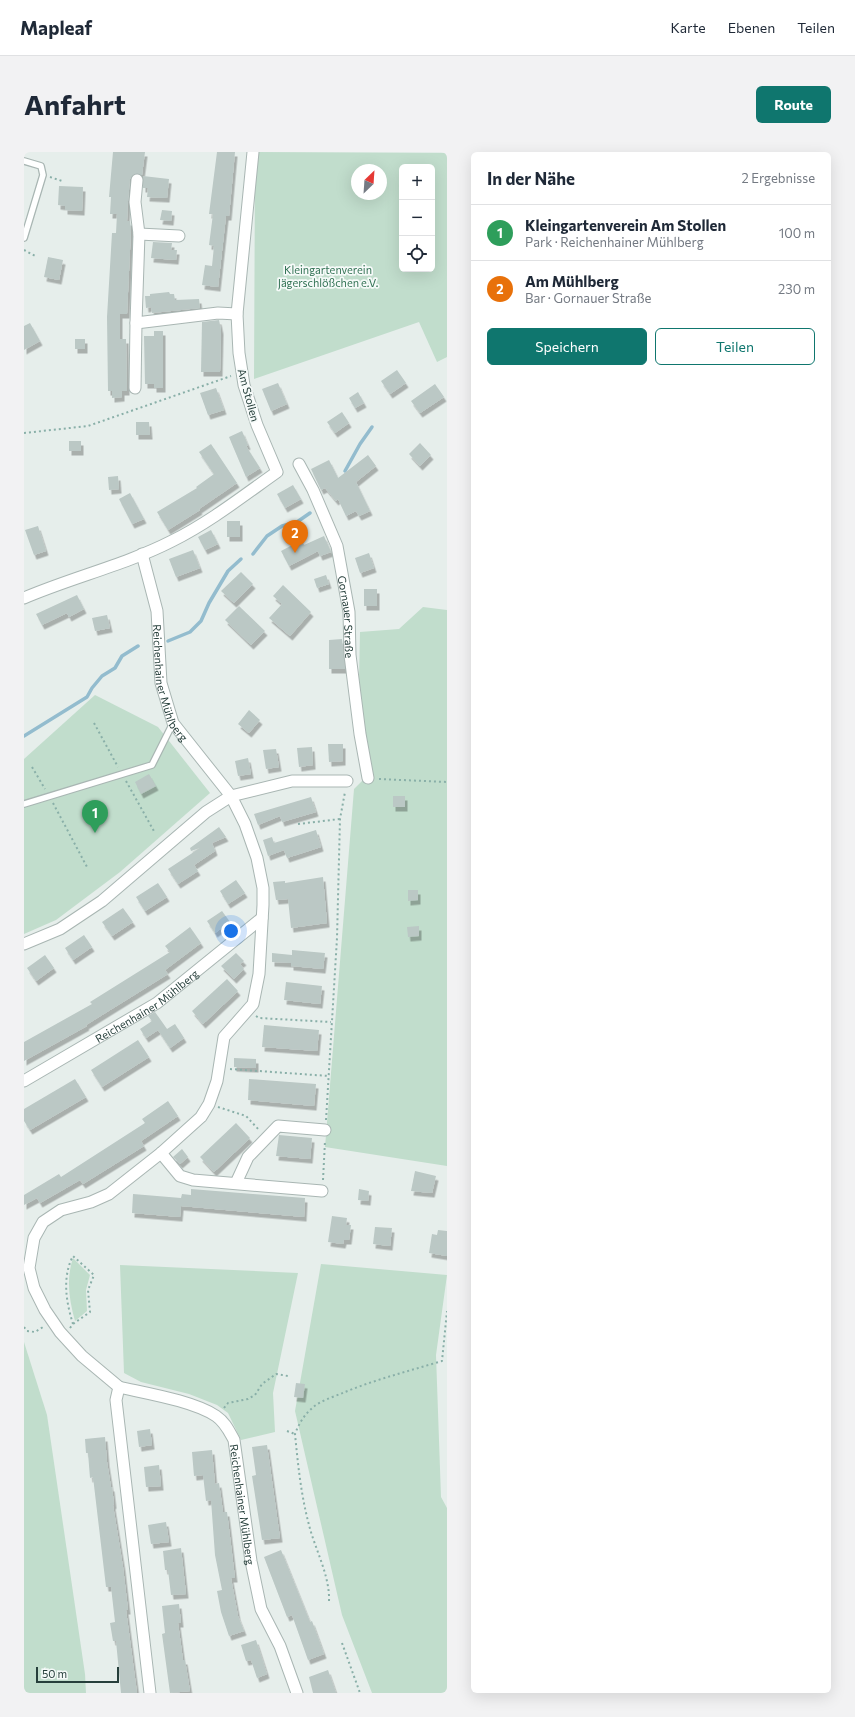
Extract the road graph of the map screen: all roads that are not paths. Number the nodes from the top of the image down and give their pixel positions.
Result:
1 (253, 152) edge
2 (24, 162) edge
3 (137, 180) dead end
4 (139, 234) junction
5 (179, 236) dead end
6 (24, 238) edge
7 (237, 314) junction
8 (136, 323) junction
9 (135, 388) dead end
10 (298, 464) dead end
11 (142, 554) junction
12 (24, 598) edge
13 (173, 723) junction
14 (368, 778) road end
15 (347, 781) road end
16 (232, 796) junction
17 (24, 804) edge
18 (262, 918) junction
19 (24, 944) edge
20 (24, 1081) edge
21 (325, 1130) road end
22 (161, 1154) junction
23 (236, 1184) junction
24 (322, 1191) road end
25 (119, 1386) junction
26 (150, 1693) edge
27 (296, 1693) edge

1 - 7 street, Am Stollen
2 - 6 lane
3 - 4 street
4 - 5 street
4 - 8 street
7 - 8 street
7 - 11 street, Am Stollen
8 - 9 street
10 - 14 street, Gornauer Straße
11 - 12 street
11 - 13 street, Reichenhainer Mühlberg
13 - 16 street, Reichenhainer Mühlberg
13 - 17 lane
15 - 16 street
16 - 18 street, Reichenhainer Mühlberg
16 - 19 street
18 - 20 street, Reichenhainer Mühlberg
18 - 22 street, Reichenhainer Mühlberg
21 - 23 street
22 - 23 street
22 - 25 street, Reichenhainer Mühlberg
23 - 24 street
25 - 26 street
25 - 27 street, Reichenhainer Mühlberg

